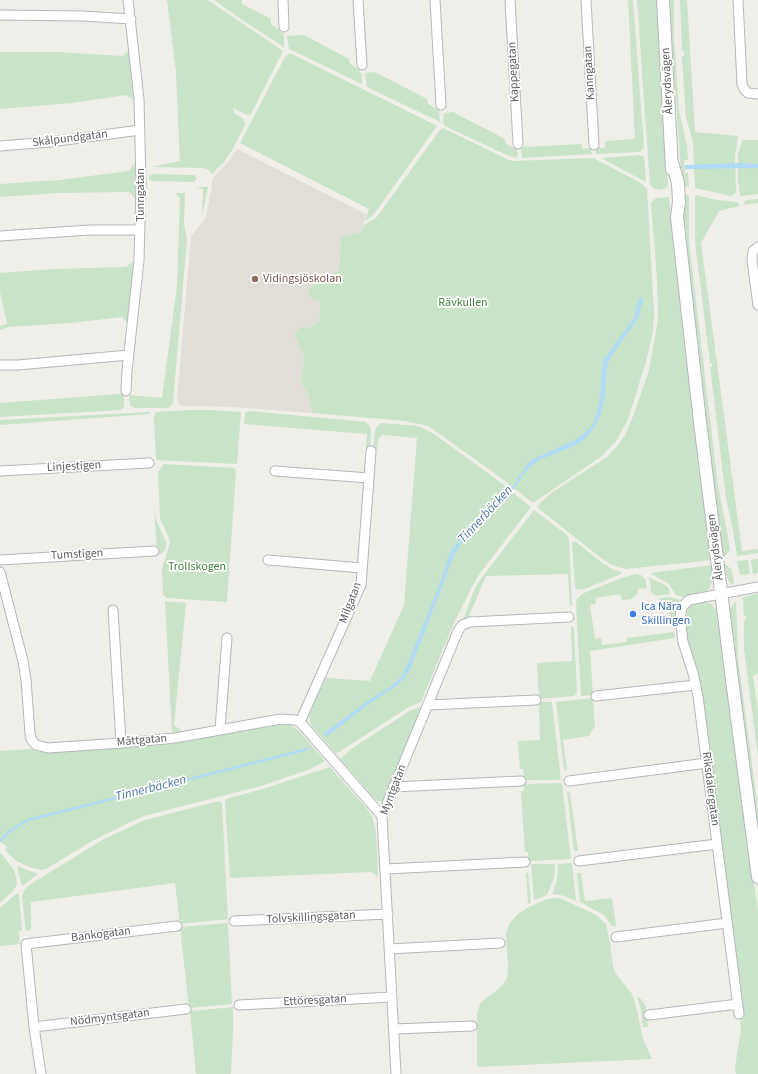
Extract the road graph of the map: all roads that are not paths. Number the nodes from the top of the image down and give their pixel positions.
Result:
1 (128, 0) edge
2 (283, 0) edge
3 (358, 0) edge
4 (435, 0) edge
5 (510, 0) edge
6 (586, 0) edge
7 (663, 0) edge
8 (738, 0) edge
9 (0, 15) edge
10 (131, 19) junction
11 (284, 27) dead end
12 (362, 65) dead end
13 (758, 94) edge
14 (441, 105) dead end
15 (140, 130) junction
16 (518, 144) dead end
17 (0, 146) edge
18 (594, 146) dead end
19 (140, 230) junction
20 (0, 236) edge
21 (755, 249) edge
22 (758, 305) edge
23 (129, 355) junction
24 (0, 365) edge
25 (126, 391) dead end
26 (371, 451) dead end
27 (149, 463) dead end
28 (0, 471) edge
29 (275, 471) dead end
30 (369, 478) junction
31 (154, 551) dead end
32 (0, 560) edge
33 (268, 560) dead end
34 (362, 568) junction
35 (0, 572) edge
36 (758, 588) edge
37 (721, 594) junction
38 (113, 610) dead end
39 (569, 617) dead end
40 (228, 638) dead end
41 (696, 684) junction
42 (596, 696) dead end
43 (536, 700) dead end
44 (428, 704) junction
45 (300, 722) junction
46 (220, 730) junction
47 (121, 743) junction
48 (707, 763) junction
49 (521, 781) dead end
50 (569, 781) dead end
51 (394, 787) junction
52 (382, 816) junction
53 (717, 844) junction
54 (579, 861) dead end
55 (525, 862) dead end
56 (386, 869) junction
57 (758, 877) edge
58 (388, 914) junction
59 (234, 922) dead end
60 (727, 923) junction
61 (177, 926) dead end
62 (616, 937) dead end
63 (500, 944) dead end
64 (390, 949) junction
65 (392, 997) junction
66 (738, 1004) junction
67 (239, 1005) dead end
68 (186, 1009) dead end
69 (739, 1014) dead end
70 (649, 1015) dead end
71 (472, 1026) dead end
72 (34, 1027) junction
73 (394, 1030) junction
74 (41, 1074) edge
75 (396, 1074) edge

1 - 10 street, Tunngatan
2 - 11 street
3 - 12 street
4 - 14 street
5 - 16 street, Kappegatan
6 - 18 street, Kanngatan
7 - 37 main road, Ålerydsvägen
8 - 13 street
9 - 10 street
10 - 15 street, Tunngatan
15 - 17 street, Skålpundgatan
15 - 19 street, Tunngatan
19 - 20 street
19 - 23 street, Tunngatan
21 - 22 street
23 - 24 street
23 - 25 street, Tunngatan
26 - 30 street, Milgatan
27 - 28 street, Linjestigen
29 - 30 street
30 - 34 street, Milgatan
31 - 32 street, Tumstigen
33 - 34 street
34 - 45 street, Milgatan
35 - 47 street, Måttgatan
36 - 37 street, Riksdalergatan
37 - 41 street, Riksdalergatan
37 - 57 main road, Ålerydsvägen
38 - 47 street
39 - 44 street, Myntgatan
40 - 46 street
41 - 42 street
41 - 48 street, Riksdalergatan
43 - 44 street
44 - 51 street, Myntgatan
45 - 46 street, Måttgatan
45 - 52 street
46 - 47 street, Måttgatan
48 - 50 street
48 - 53 street, Riksdalergatan
49 - 51 street
51 - 52 street, Myntgatan
52 - 56 street, Myntgatan
53 - 54 street
53 - 60 street, Riksdalergatan
55 - 56 street
56 - 58 street, Myntgatan
58 - 59 street, Tolvskillingsgatan
58 - 64 street, Myntgatan
60 - 62 street
60 - 66 street, Riksdalergatan
61 - 72 street, Bankogatan
63 - 64 street
64 - 65 street, Myntgatan
65 - 67 street, Ettöresgatan
65 - 73 street, Myntgatan
66 - 69 street, Riksdalergatan
66 - 70 street
68 - 72 street, Nödmyntsgatan
71 - 73 street
72 - 74 street
73 - 75 street, Myntgatan

